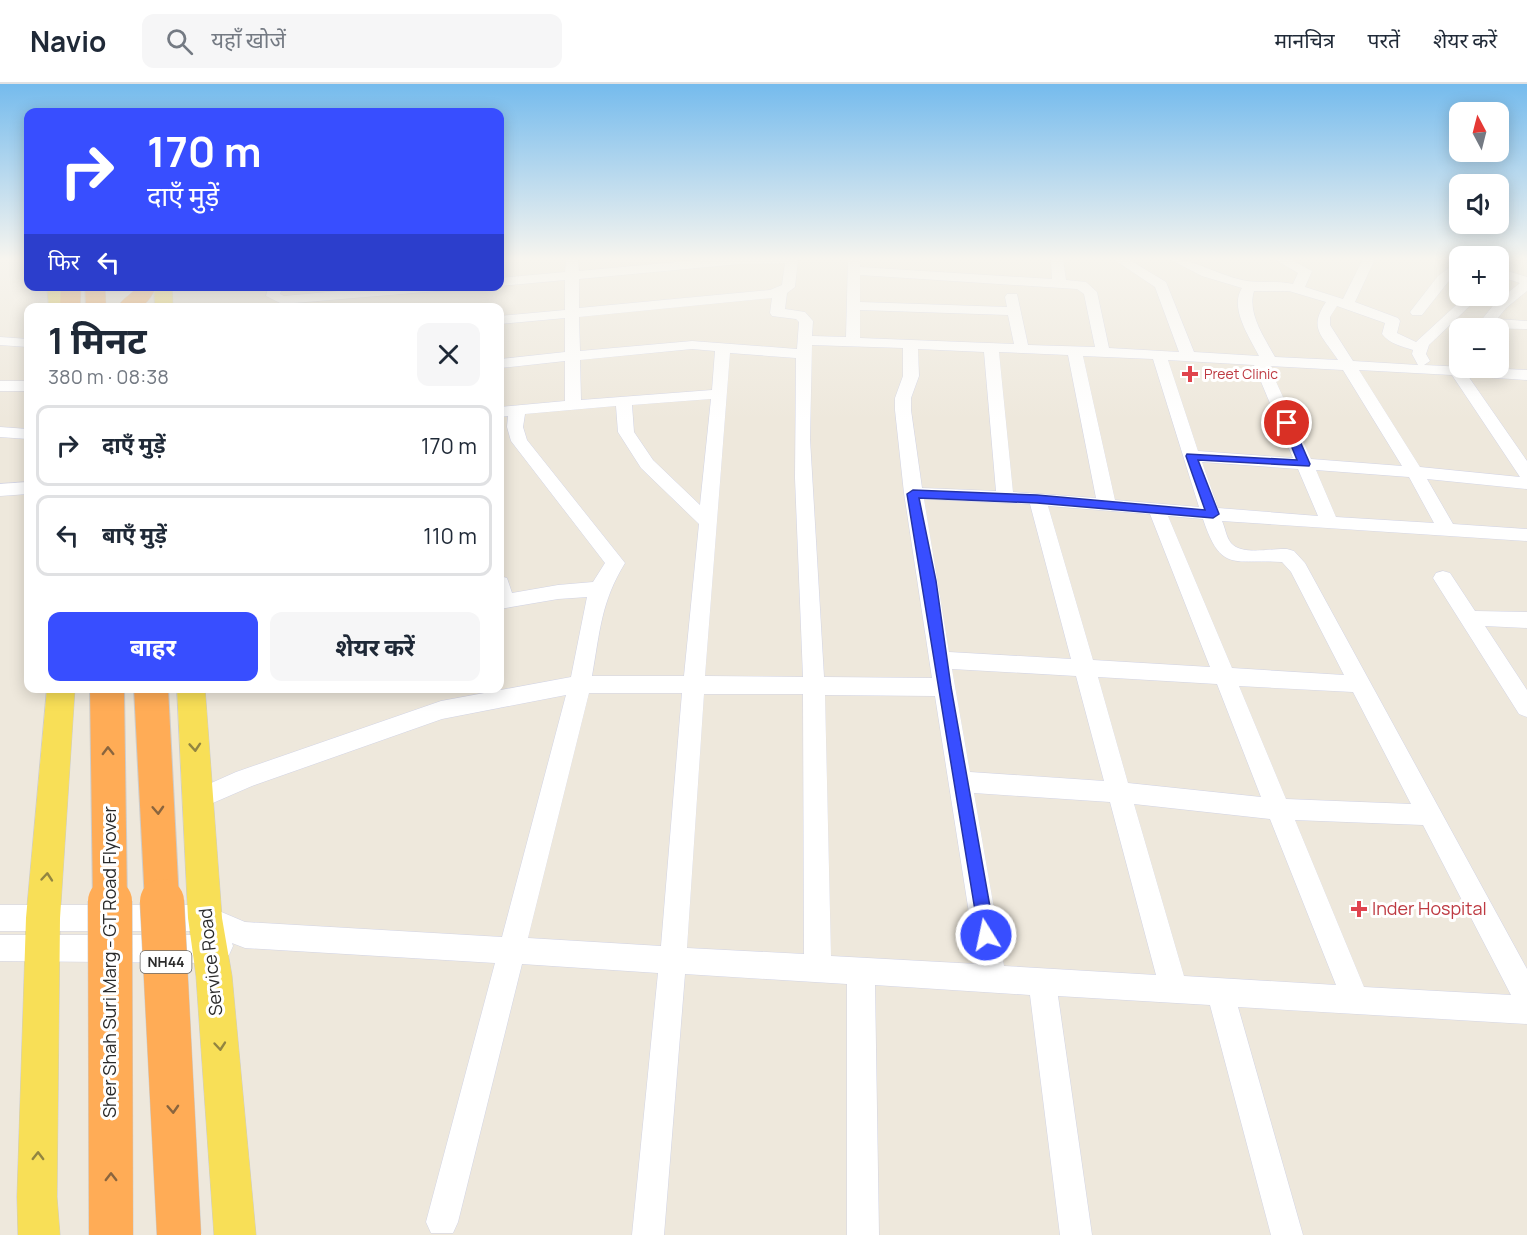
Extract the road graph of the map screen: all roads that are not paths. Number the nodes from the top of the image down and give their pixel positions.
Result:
1 (574, 313) joint
2 (778, 313) edge
3 (854, 313) edge
4 (1014, 313) edge
5 (1094, 313) edge
6 (1171, 313) edge
7 (1247, 313) edge
8 (1330, 313) edge
9 (1374, 313) edge
10 (1395, 313) edge
11 (1420, 313) edge
12 (1454, 313) edge
13 (1391, 318) junction
14 (504, 320) edge
15 (1445, 321) junction
16 (1509, 325) edge
17 (1527, 325) edge
18 (0, 341) edge
19 (853, 341) junction
20 (24, 343) edge
21 (910, 344) junction
22 (723, 347) junction
23 (803, 347) junction
24 (991, 348) junction
25 (1420, 348) junction
26 (1022, 349) junction
27 (1075, 351) junction
28 (1103, 352) junction
29 (573, 356) junction
30 (1159, 356) junction
31 (1188, 357) junction
32 (1265, 362) junction
33 (504, 363) edge
34 (1350, 366) junction
35 (1426, 370) junction
36 (1449, 372) edge
37 (1509, 373) edge
38 (1527, 375) edge
39 (1460, 378) edge
40 (0, 386) edge
41 (24, 386) edge
42 (718, 394) junction
43 (624, 402) junction
44 (573, 405) junction
45 (508, 412) edge
46 (0, 432) edge
47 (24, 434) edge
48 (1191, 456) junction
49 (1305, 464) junction
50 (1415, 472) junction
51 (1527, 474) edge
52 (1527, 483) edge
53 (24, 488) edge
54 (0, 490) edge
55 (913, 494) junction
56 (1005, 497) junction
57 (1037, 499) junction
58 (1107, 506) junction
59 (1157, 510) junction
60 (1213, 514) junction
61 (708, 523) junction
62 (1330, 523) junction
63 (1446, 530) junction
64 (1527, 535) edge
65 (1443, 578) dead end
66 (601, 589) junction
67 (504, 595) edge
68 (1470, 618) junction
69 (1527, 620) edge
70 (940, 660) junction
71 (1083, 668) junction
72 (1223, 676) junction
73 (580, 684) junction
74 (694, 684) junction
75 (814, 684) junction
76 (1360, 684) junction
77 (944, 687) junction
78 (61, 693) edge
79 (107, 693) edge
80 (151, 693) edge
81 (194, 693) edge
82 (1527, 708) edge
83 (960, 782) junction
84 (1118, 792) junction
85 (199, 800) junction
86 (1277, 809) junction
87 (1430, 815) junction
88 (0, 918) edge
89 (43, 933) junction
90 (208, 934) junction
91 (0, 948) edge
92 (513, 950) junction
93 (673, 960) junction
94 (818, 968) junction
95 (861, 971) junction
96 (993, 979) junction
97 (1042, 982) junction
98 (1174, 989) junction
99 (1220, 992) junction
100 (1527, 997) edge
101 (1355, 999) junction
102 (1527, 1010) edge
103 (37, 1197) junction
104 (442, 1222) dead end
105 (23, 1235) edge
106 (39, 1235) edge
107 (111, 1235) edge
108 (179, 1235) edge
109 (235, 1235) edge
110 (648, 1235) edge
111 (863, 1235) edge
112 (1076, 1235) edge
113 (1287, 1235) edge

1 - 14 street
1 - 29 street
2 - 23 street
3 - 19 street
4 - 26 street
5 - 28 street
6 - 31 street
7 - 32 street
8 - 34 street
9 - 13 street
10 - 13 street
11 - 15 street
12 - 15 street
13 - 25 street
15 - 25 street
16 - 17 street
18 - 20 street
19 - 21 street
19 - 23 street
21 - 24 street
21 - 55 street
22 - 23 street
22 - 29 street
22 - 42 street
23 - 75 street
24 - 26 street
24 - 56 street
25 - 35 street
26 - 27 street
27 - 28 street
27 - 58 street
28 - 30 street
29 - 33 street
29 - 44 street
30 - 31 street
30 - 48 street
31 - 32 street
32 - 34 street
32 - 49 street
34 - 35 street
34 - 50 street
35 - 36 street
37 - 38 street
39 - 51 street
40 - 41 street
42 - 43 street
42 - 61 street
43 - 44 street
43 - 61 street
44 - 45 street
45 - 66 street
46 - 47 street
48 - 49 street
48 - 60 street
49 - 50 street
49 - 62 street
50 - 52 street
50 - 63 street
53 - 54 street
55 - 56 street
55 - 70 street
56 - 57 street
57 - 58 street
57 - 71 street
58 - 59 street
59 - 60 street
59 - 72 street
60 - 62 street
60 - 76 street
61 - 74 street
62 - 63 street
63 - 64 street
65 - 68 street
66 - 67 street
66 - 73 street
68 - 69 street
68 - 82 street
70 - 71 street
70 - 77 street
71 - 72 street
71 - 84 street
72 - 76 street
72 - 86 street
73 - 74 street
73 - 85 street
73 - 92 street
74 - 75 street
74 - 93 street
75 - 77 street
75 - 94 street
76 - 87 street
77 - 83 street
89 -> 78 main road
107 -> 79 highway, Sher Shah Suri Marg - GT Road Flyover, bridge
80 -> 108 highway, NH44, bridge
81 -> 85 main road, Service Road
83 - 84 street
83 - 96 street
84 - 86 street
84 - 98 street
85 - 90 main road, Service Road
86 - 87 street
86 - 101 street
87 - 100 street
88 - 89 street
89 - 90 street
89 - 91 street
103 -> 89 main road
90 - 92 street
90 -> 109 main road, Service Road
92 - 93 street
92 - 104 street
93 - 94 street
93 - 110 street
94 - 95 street
95 - 96 street
95 - 111 street
96 - 97 street
97 - 98 street
97 - 112 street
98 - 99 street
99 - 101 street
99 - 113 street
101 - 102 street
103 - 105 street
103 - 106 main road

